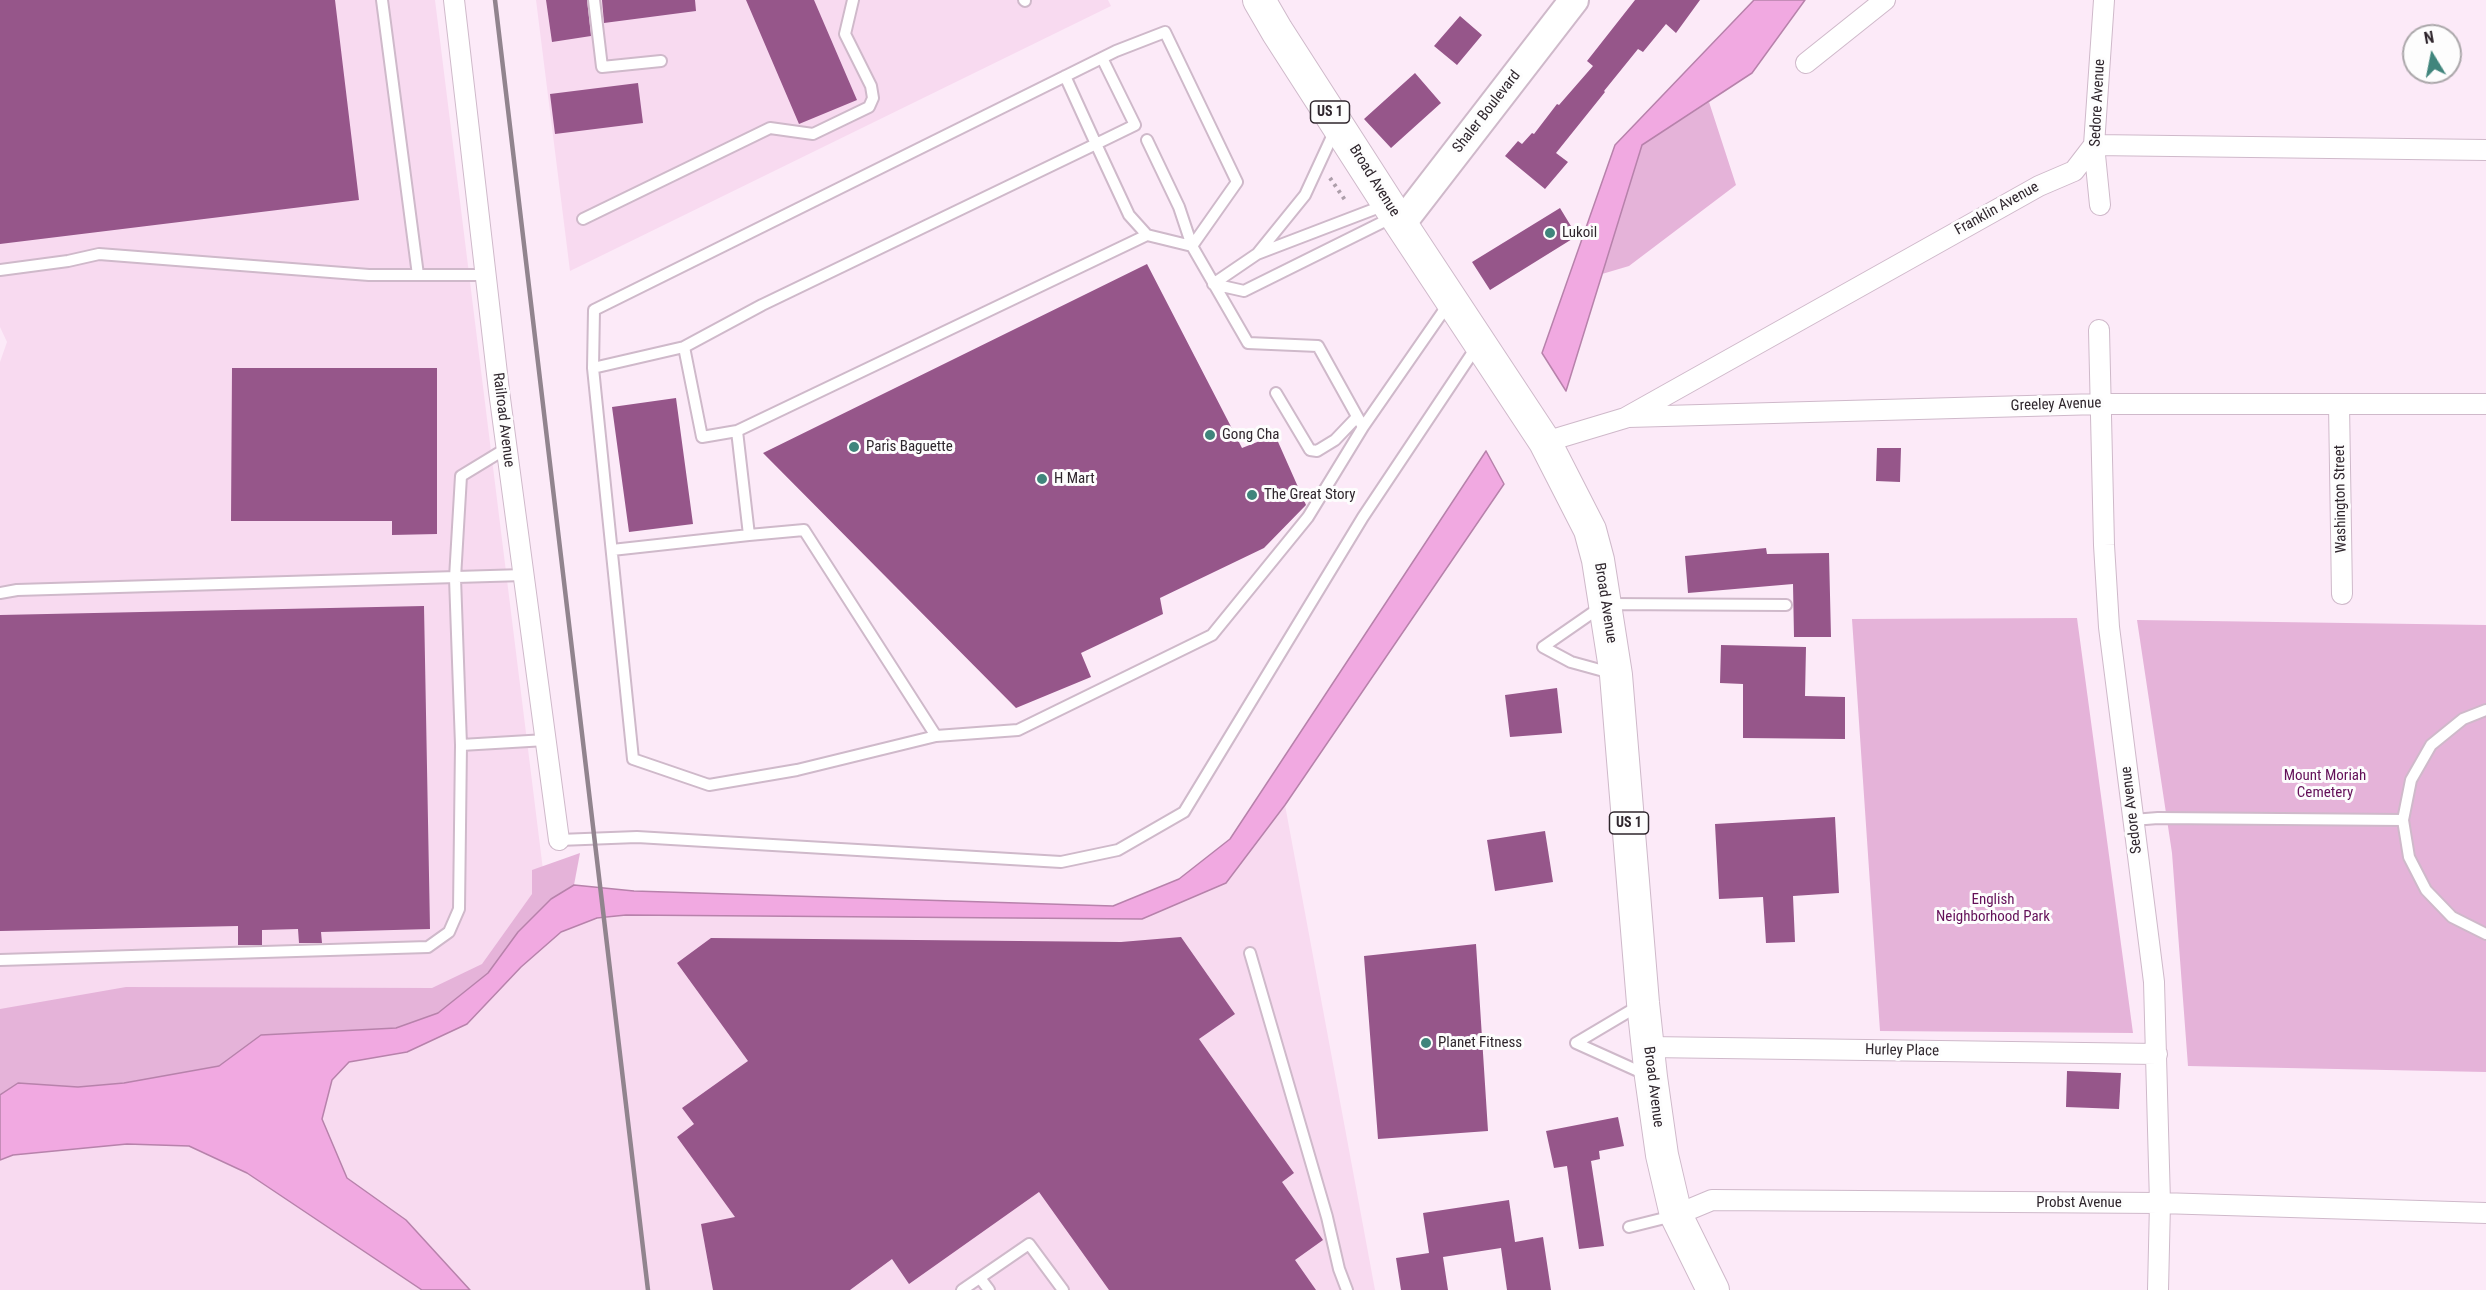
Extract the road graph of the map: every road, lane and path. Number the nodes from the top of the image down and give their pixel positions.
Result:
1 (382, 0) edge
2 (454, 0) edge
3 (594, 0) edge
4 (852, 0) edge
5 (1259, 0) edge
6 (1885, 0) edge
7 (2104, 0) edge
8 (1564, 5) edge
9 (1102, 58) junction
10 (661, 61) dead end
11 (1806, 63) dead end
12 (1065, 76) junction
13 (1338, 124) junction
14 (1147, 140) dead end
15 (1096, 144) junction
16 (2094, 145) junction
17 (2486, 150) edge
18 (1328, 175) dead end
19 (1344, 200) dead end
20 (2100, 205) dead end
21 (1395, 215) junction
22 (583, 219) dead end
23 (1147, 235) junction
24 (1192, 246) junction
25 (1257, 254) junction
26 (0, 270) edge
27 (486, 274) junction
28 (418, 275) junction
29 (1213, 284) junction
30 (1451, 300) junction
31 (2099, 330) dead end
32 (1479, 343) junction
33 (684, 347) junction
34 (593, 368) junction
35 (1276, 393) dead end
36 (2100, 404) junction
37 (2339, 404) junction
38 (2486, 404) edge
39 (1625, 418) junction
40 (1360, 422) junction
41 (737, 431) junction
42 (1545, 442) junction
43 (507, 448) junction
44 (749, 536) junction
45 (612, 550) junction
46 (524, 575) junction
47 (455, 578) junction
48 (0, 593) edge
49 (2342, 594) dead end
50 (1605, 604) junction
51 (1785, 605) dead end
52 (1616, 675) junction
53 (2486, 710) edge
54 (936, 735) junction
55 (546, 740) junction
56 (461, 745) junction
57 (2133, 820) junction
58 (2403, 820) junction
59 (559, 840) joint
60 (2486, 934) edge
61 (1250, 953) dead end
62 (0, 960) edge
63 (1643, 1003) junction
64 (2157, 1054) junction
65 (1649, 1062) junction
66 (2160, 1203) junction
67 (2486, 1213) edge
68 (1676, 1215) junction
69 (1629, 1227) dead end
70 (980, 1278) junction
71 (962, 1290) edge
72 (989, 1290) edge
73 (1063, 1290) edge
74 (1347, 1290) edge
75 (1713, 1290) edge
76 (2158, 1290) edge

1 - 28 lane
2 - 27 street, Railroad Avenue
3 - 10 lane
4 - 22 lane
5 - 13 main road, Broad Avenue / US 1
6 - 11 street
7 - 16 street, Sedore Avenue
8 - 21 street, Shaler Boulevard
9 - 12 lane
9 - 15 lane
9 - 24 lane
12 - 15 lane
12 - 34 lane
13 - 21 main road, Broad Avenue / US 1
13 - 25 lane
14 - 24 lane
15 - 23 lane
15 - 33 lane
16 - 17 street
16 - 20 street, Sedore Avenue
16 - 39 street, Franklin Avenue
18 - 19 path
21 - 25 lane
21 - 29 lane
21 - 30 main road, Broad Avenue / US 1
23 - 24 lane
23 - 41 lane
24 - 29 lane
25 - 29 lane
26 - 28 lane
27 - 28 lane
27 - 43 street, Railroad Avenue
29 - 40 lane
30 - 32 main road, Broad Avenue / US 1
30 - 40 lane
31 - 36 street, Sedore Avenue
32 - 42 main road, Broad Avenue / US 1
32 - 59 lane
33 - 34 lane
33 - 41 lane
34 - 45 lane
35 - 40 lane
36 - 37 street, Greeley Avenue
36 - 39 street, Greeley Avenue
36 - 57 street, Sedore Avenue
37 - 38 street, Greeley Avenue
37 - 49 street, Washington Street
39 - 42 street, Franklin Avenue
40 - 54 lane
41 - 44 lane
42 - 50 main road, Broad Avenue / US 1
43 - 46 street, Railroad Avenue
43 - 47 lane
44 - 45 lane
44 - 54 lane
45 - 54 lane
46 - 47 lane
46 - 55 street, Railroad Avenue
47 - 48 lane
47 - 56 lane
50 - 51 lane
50 - 52 main road, Broad Avenue / US 1
50 - 52 lane
52 - 63 main road, Broad Avenue / US 1
53 - 58 lane
55 - 56 lane
55 - 59 street, Railroad Avenue
56 - 62 lane
57 - 58 lane
57 - 64 street, Sedore Avenue
58 - 60 lane
61 - 74 lane
63 - 65 main road, Broad Avenue / US 1
63 - 65 lane
64 - 65 street, Hurley Place
64 - 66 street, Sedore Avenue
65 - 68 main road, Broad Avenue / US 1
66 - 67 street, Probst Avenue
66 - 68 street, Probst Avenue
66 - 76 street, Sedore Avenue
68 - 69 lane
68 - 75 main road, Broad Avenue / US 1
70 - 71 lane
70 - 72 lane
70 - 73 lane

